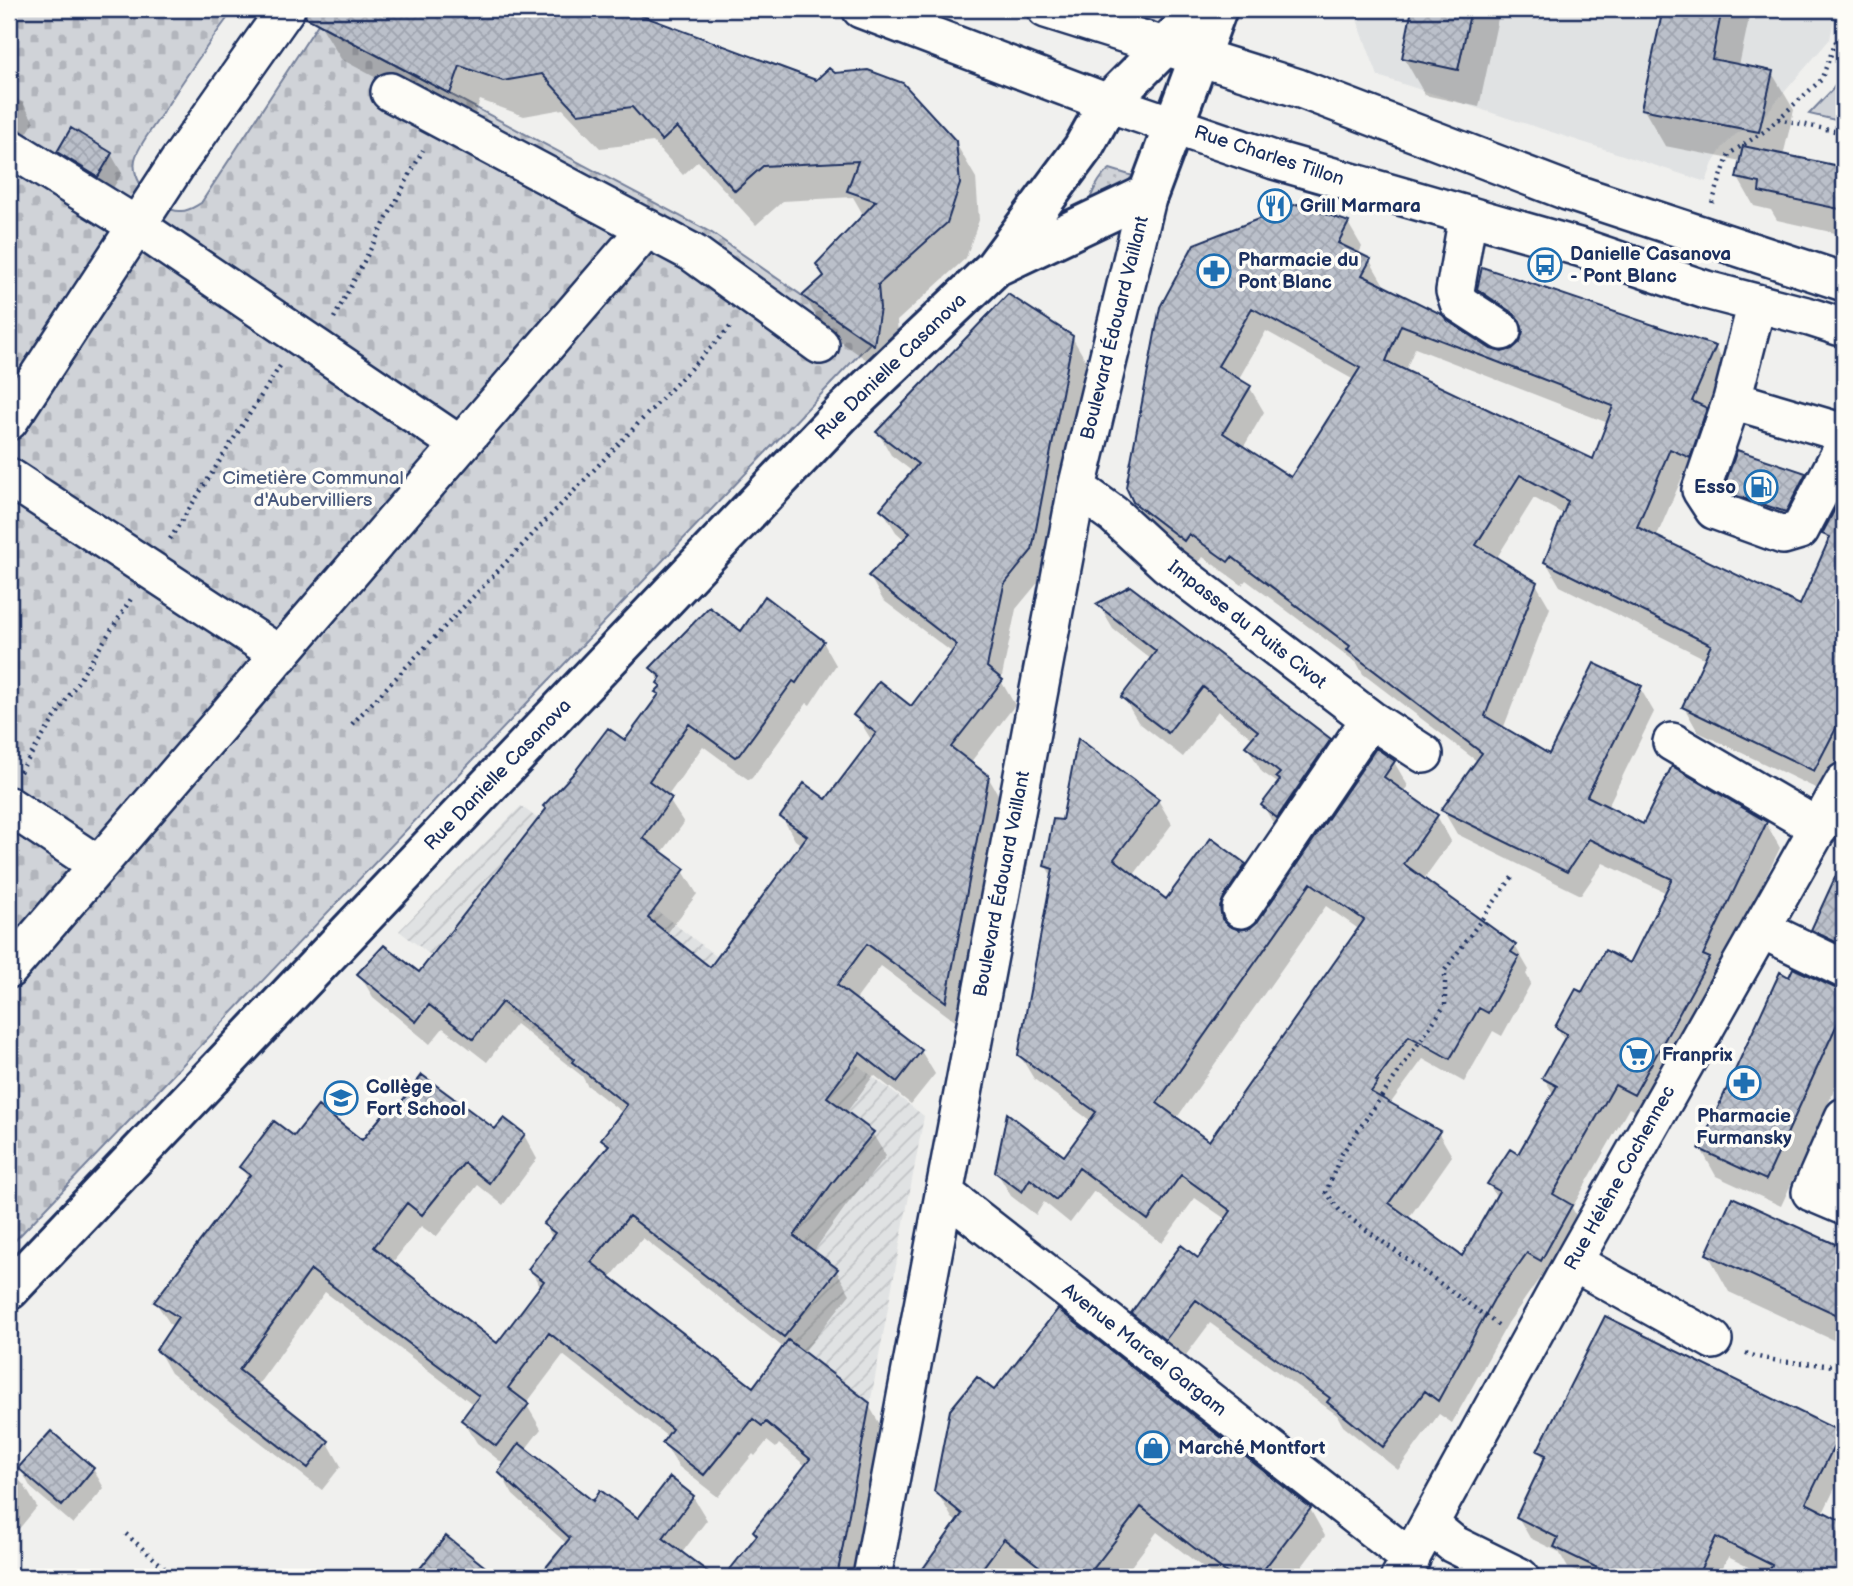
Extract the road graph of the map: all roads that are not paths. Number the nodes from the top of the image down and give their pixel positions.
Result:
1 (286, 9) edge
2 (861, 9) edge
3 (1046, 9) edge
4 (1202, 9) edge
5 (1217, 9) edge
6 (1182, 51) junction
7 (390, 92) dead end
8 (1108, 103) junction
9 (1175, 126) junction
10 (9, 147) edge
11 (1148, 194) junction
12 (146, 212) junction
13 (1468, 215) junction
14 (647, 228) junction
15 (994, 268) junction
16 (1844, 282) edge
17 (1757, 303) junction
18 (1844, 328) edge
19 (1502, 331) dead end
20 (821, 345) dead end
21 (1732, 400) junction
22 (9, 421) edge
23 (1844, 433) edge
24 (460, 445) junction
25 (1844, 446) edge
26 (9, 477) edge
27 (1077, 488) junction
28 (280, 654) junction
29 (1370, 719) junction
30 (1672, 742) dead end
31 (1424, 754) dead end
32 (1844, 782) edge
33 (9, 806) edge
34 (1818, 828) junction
35 (98, 865) junction
36 (1241, 909) dead end
37 (1761, 929) junction
38 (9, 969) edge
39 (1844, 969) edge
40 (1844, 1117) edge
41 (944, 1193) junction
42 (1844, 1206) edge
43 (1573, 1262) junction
44 (9, 1290) edge
45 (1713, 1339) road end
46 (1430, 1525) junction
47 (1405, 1568) edge
48 (872, 1577) edge
49 (1520, 1577) edge

1 - 12 street
2 - 8 street, Rue Charles Tillon
3 - 6 street
4 - 6 main road, Rue Danielle Casanova
5 - 6 main road, Rue Danielle Casanova
6 - 8 main road, Rue Danielle Casanova
6 - 9 main road, Rue Danielle Casanova
6 - 16 street
7 - 14 street
8 - 9 street, Rue Charles Tillon
8 - 15 main road, Rue Danielle Casanova
9 - 11 main road, Rue Danielle Casanova
9 - 13 street, Rue Charles Tillon
10 - 12 street
11 - 15 main road, Rue Danielle Casanova
11 - 27 street, Boulevard Édouard Vaillant
12 - 22 street
12 - 24 street
13 - 17 street, Rue Charles Tillon
13 - 19 street
14 - 20 street
14 - 24 street
15 - 44 main road, Rue Danielle Casanova
17 - 18 street, Rue Charles Tillon
17 - 21 street
21 - 23 street
21 - 25 street
24 - 28 street
26 - 28 street
27 - 29 street, Impasse du Puits Civot
27 - 41 street, Boulevard Édouard Vaillant
28 - 35 street
29 - 31 street, Impasse du Puits Civot
29 - 36 street
30 - 34 street
32 - 34 street, Rue Hélène Cochennec
33 - 35 street
34 - 37 street, Rue Hélène Cochennec
35 - 38 street
37 - 39 street
37 - 43 street, Rue Hélène Cochennec
40 - 42 street
41 - 47 street, Avenue Marcel Gargam
41 - 48 street, Boulevard Édouard Vaillant
43 - 45 street
43 - 46 street, Rue Hélène Cochennec
46 - 47 street, Rue Hélène Cochennec
46 - 49 street

